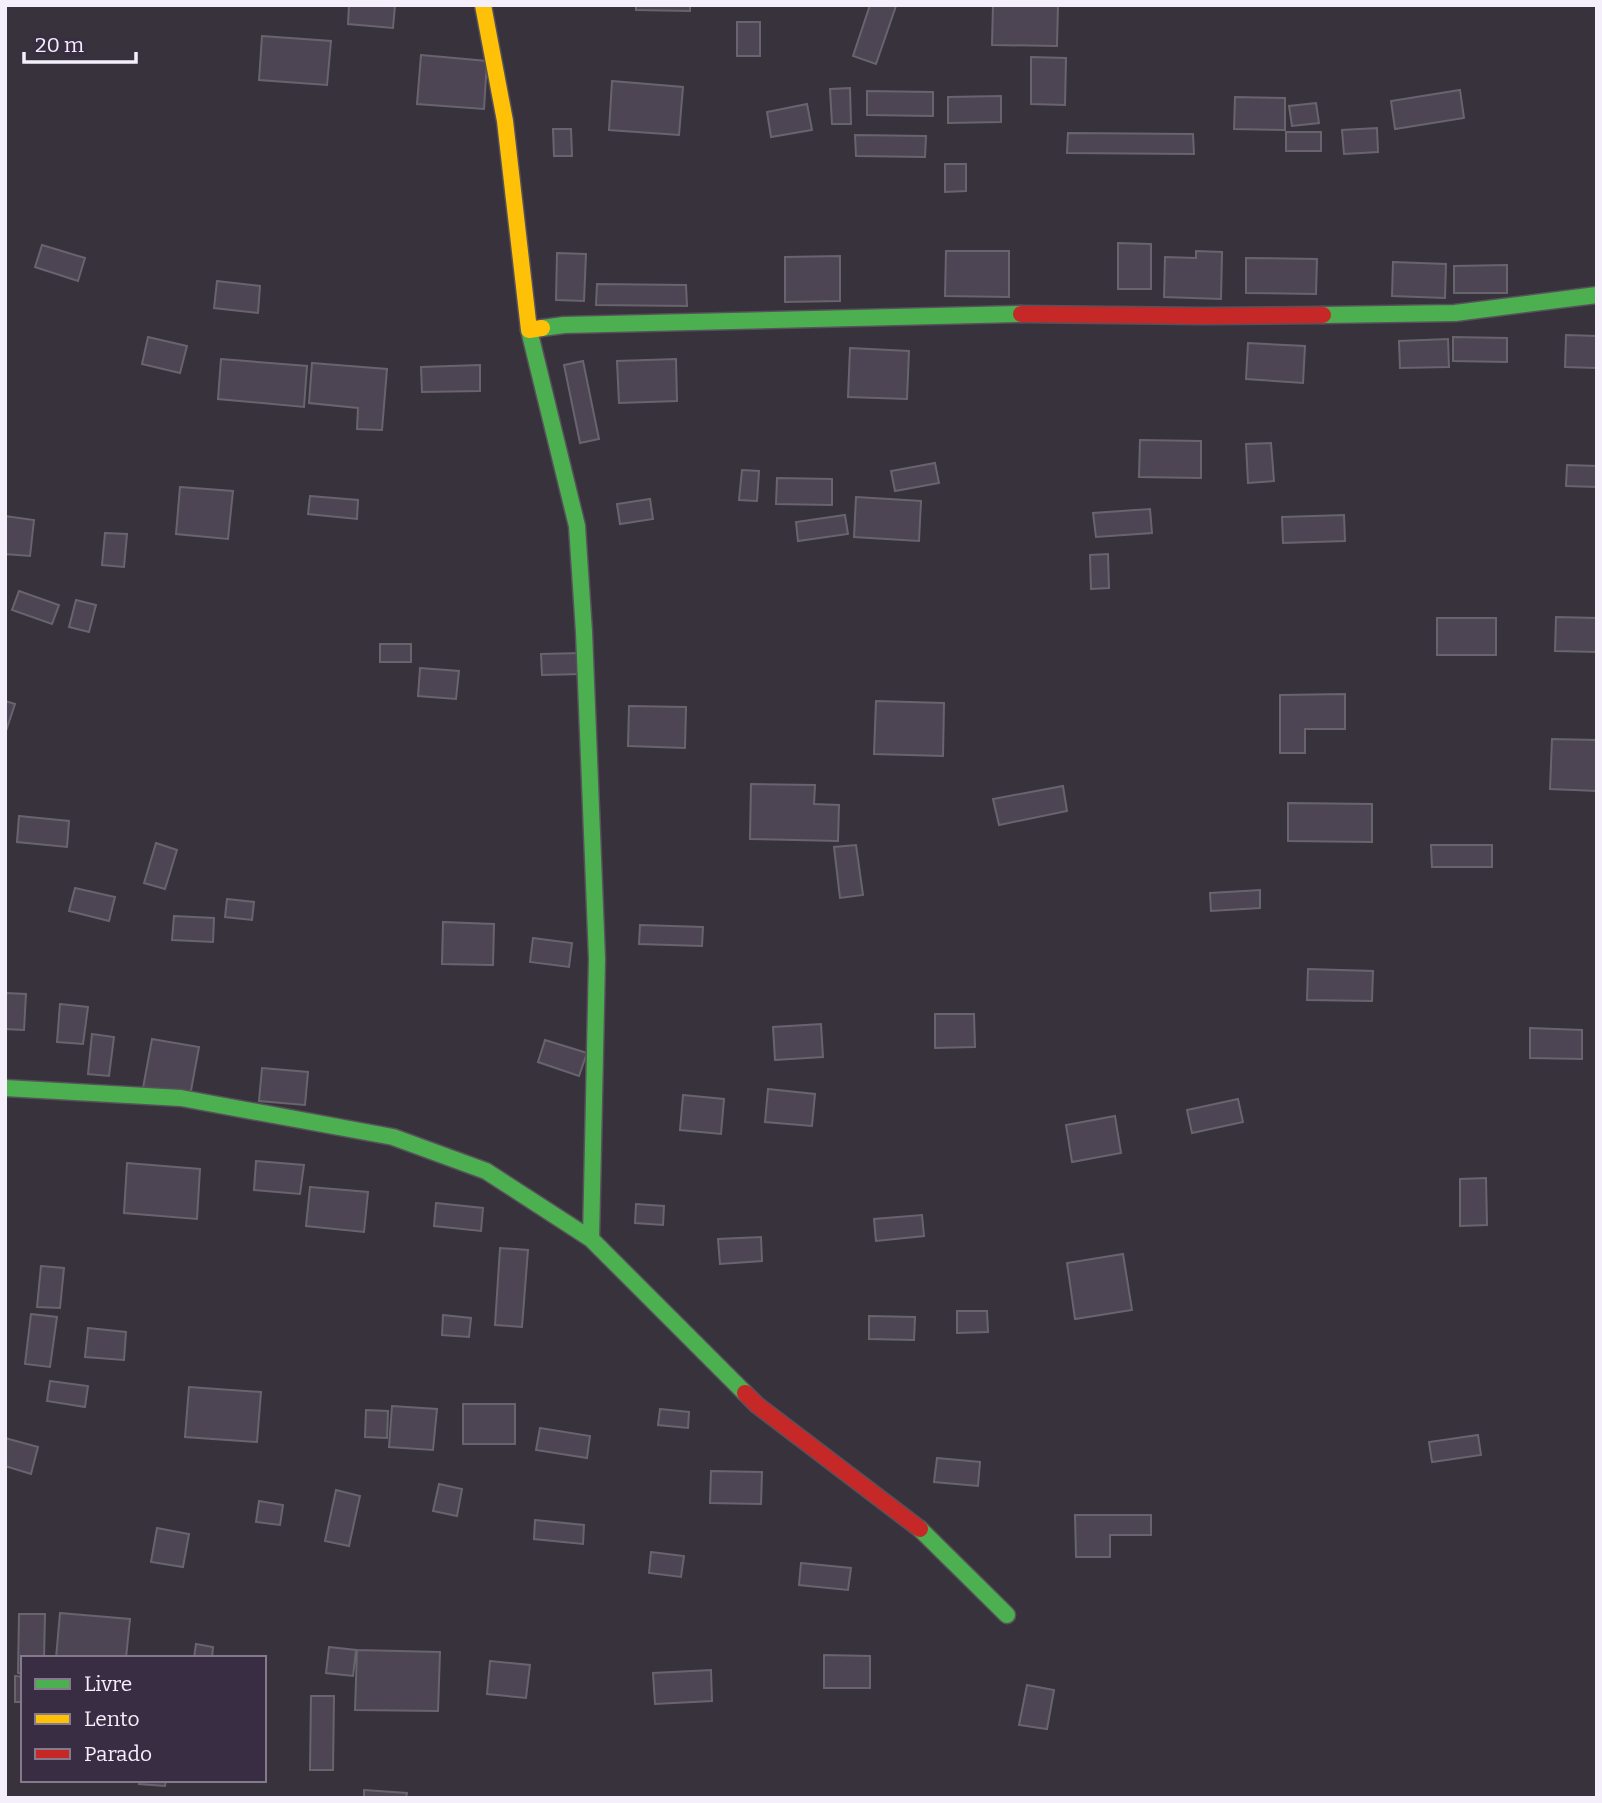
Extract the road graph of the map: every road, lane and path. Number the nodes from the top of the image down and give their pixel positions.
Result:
1 (483, 5) edge
2 (1597, 295) edge
3 (529, 330) junction
4 (5, 1088) edge
5 (592, 1239) junction
6 (1007, 1615) dead end

1 - 3 street
2 - 3 street
3 - 5 street
4 - 5 street
5 - 6 street

